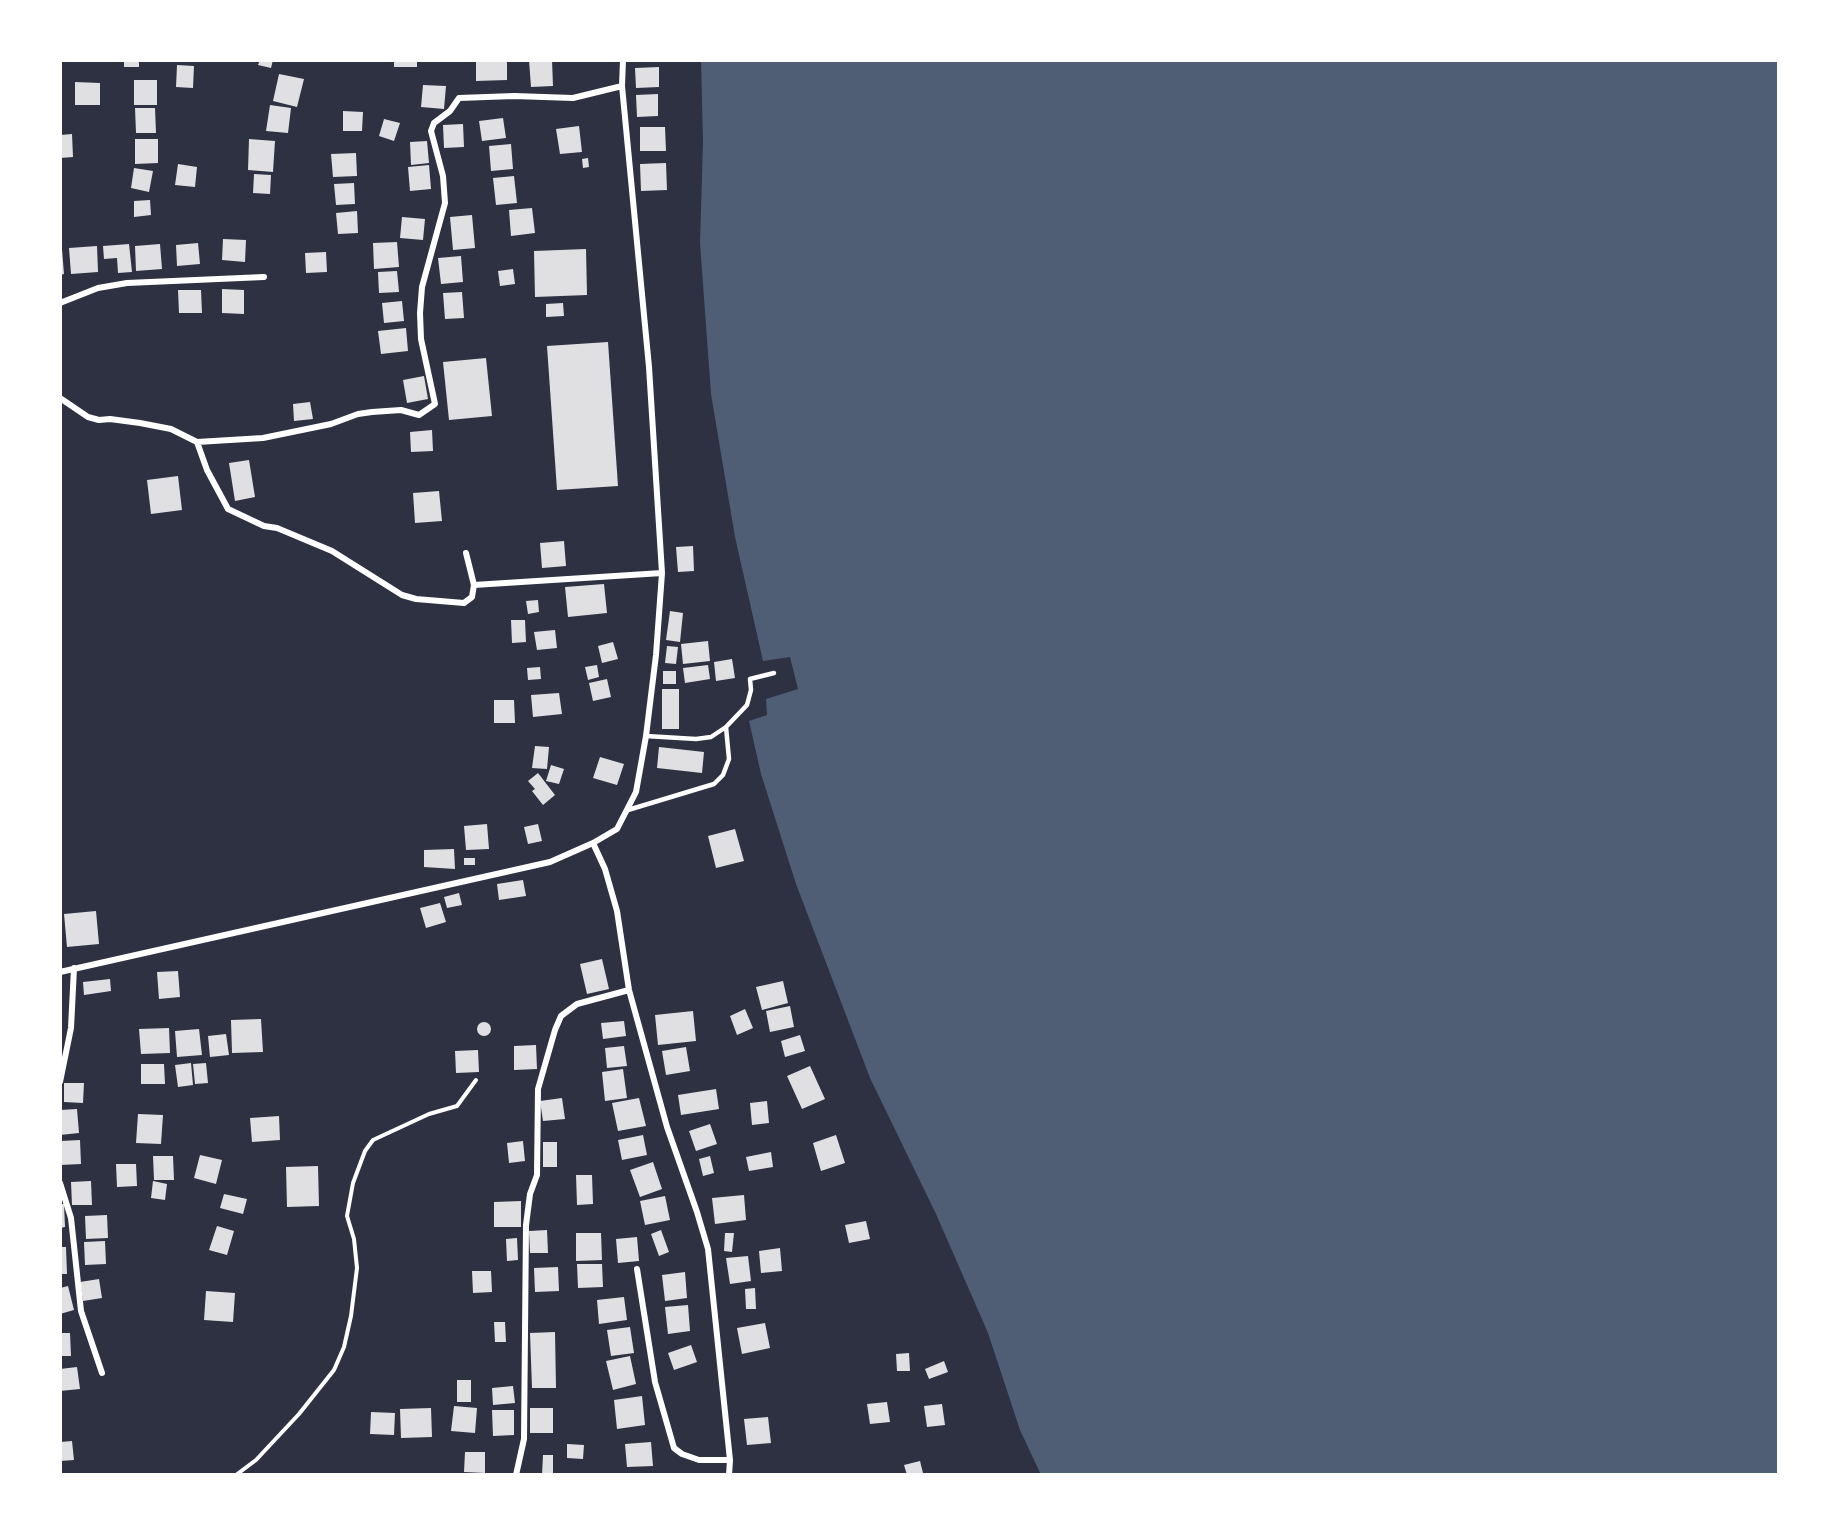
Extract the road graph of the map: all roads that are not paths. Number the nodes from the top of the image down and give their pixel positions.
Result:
1 (623, 60) edge
2 (622, 86) junction
3 (264, 277) dead end
4 (60, 303) edge
5 (60, 398) edge
6 (197, 442) junction
7 (466, 553) dead end
8 (662, 573) junction
9 (474, 585) junction
10 (774, 674) dead end
11 (726, 727) junction
12 (646, 736) junction
13 (628, 810) junction
14 (592, 843) junction
15 (74, 968) junction
16 (60, 972) edge
17 (629, 990) junction
18 (60, 1082) edge
19 (60, 1183) edge
20 (637, 1269) dead end
21 (102, 1373) dead end
22 (730, 1460) junction
23 (516, 1475) edge
24 (729, 1475) edge

1 - 2 street
2 - 6 street
2 - 8 street
3 - 4 street
5 - 6 street
6 - 9 street
7 - 9 street
8 - 9 street
8 - 12 street
10 - 11 lane
11 - 12 lane
11 - 13 lane
12 - 13 street
13 - 14 street
14 - 15 street
14 - 17 street
15 - 16 street
15 - 18 street
17 - 22 street
17 - 23 street
19 - 21 street
20 - 22 street
22 - 24 street

